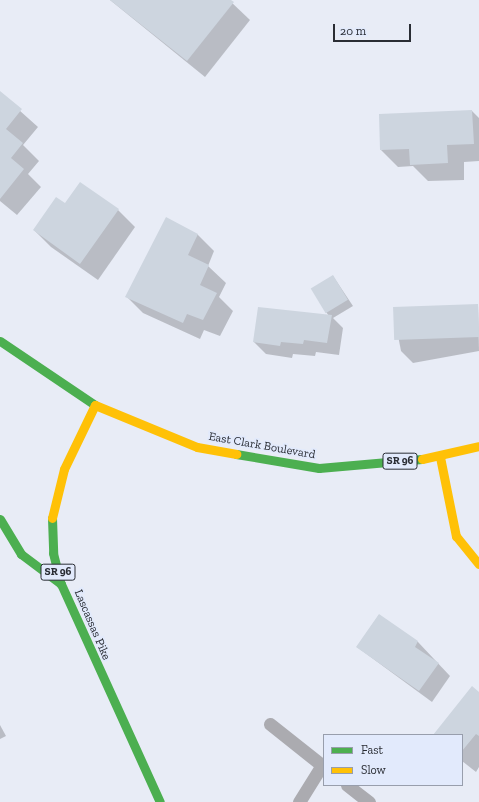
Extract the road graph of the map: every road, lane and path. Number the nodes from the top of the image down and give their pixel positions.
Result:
1 (0, 342) edge
2 (95, 405) junction
3 (479, 446) edge
4 (440, 457) junction
5 (0, 520) edge
6 (479, 564) edge
7 (61, 584) junction
8 (270, 724) dead end
9 (323, 766) edge
10 (348, 786) edge
11 (160, 802) edge
12 (299, 802) edge
13 (369, 802) edge

1 - 2 main road, East Clark Boulevard
2 - 4 main road, East Clark Boulevard / SR 96
2 - 7 main road, Lascassas Pike / SR 96
3 - 4 main road, East Clark Boulevard / SR 96
4 - 6 main road
5 - 7 main road
7 - 11 main road, Lascassas Pike / SR 96
8 - 9 lane
9 - 12 lane
10 - 13 lane

